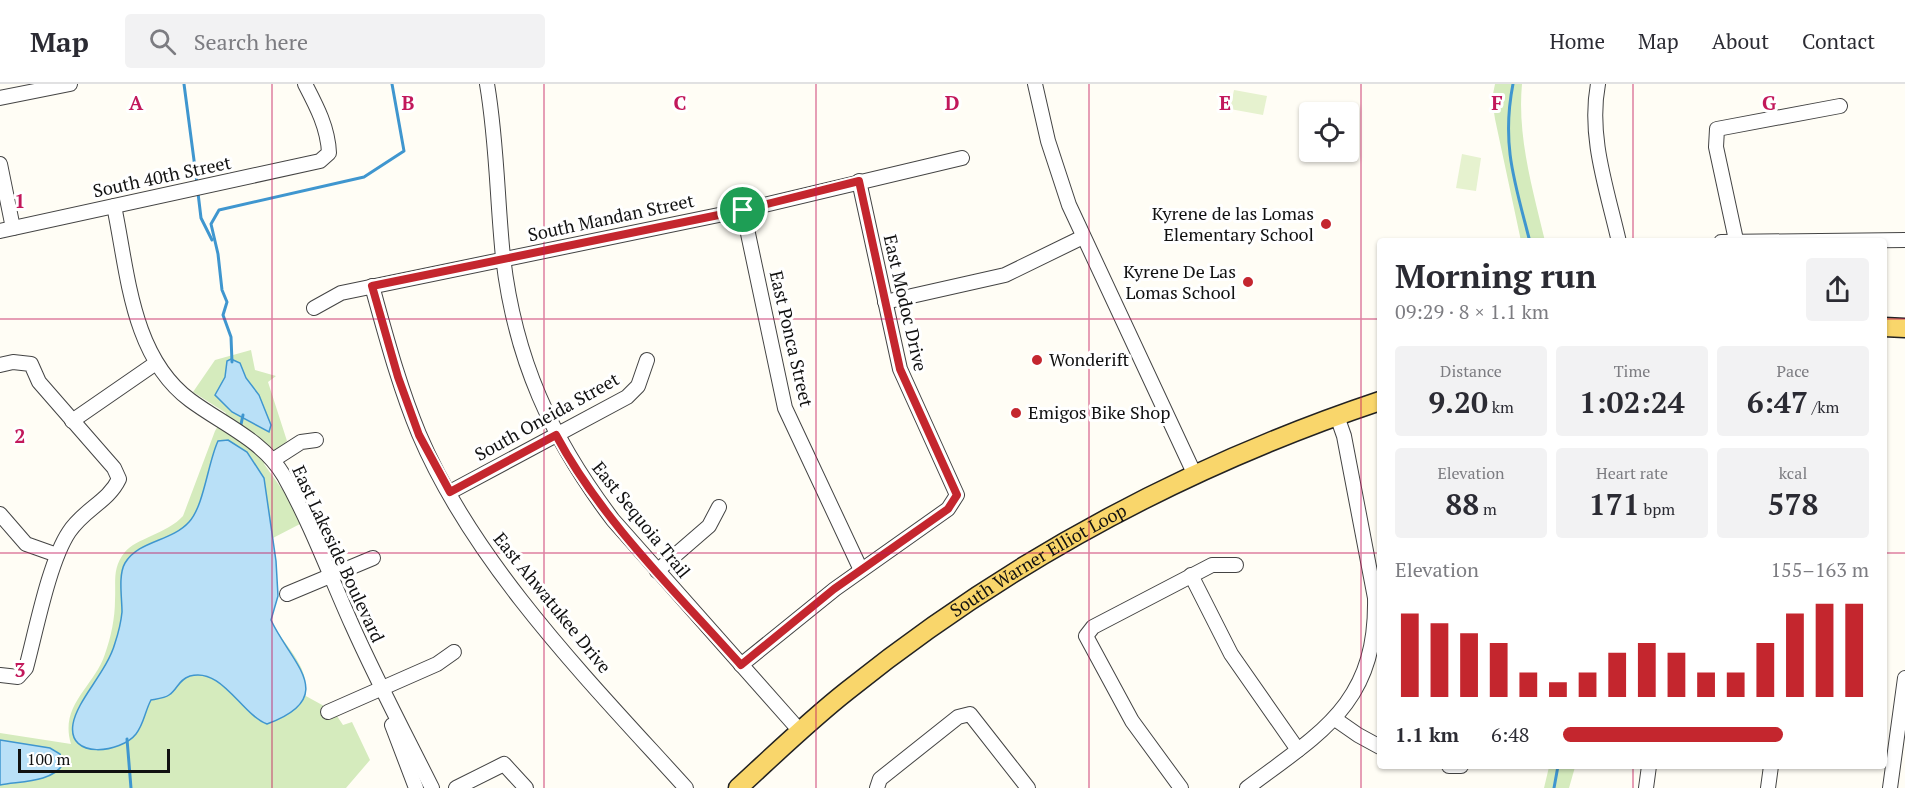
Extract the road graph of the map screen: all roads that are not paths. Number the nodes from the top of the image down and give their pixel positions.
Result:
1 (70, 84) edge
2 (305, 84) edge
3 (487, 84) edge
4 (1035, 84) edge
5 (1598, 84) edge
6 (0, 98) edge
7 (1840, 106) dead end
8 (962, 158) dead end
9 (0, 164) edge
10 (859, 181) junction
11 (114, 206) junction
12 (743, 210) junction
13 (7, 230) edge
14 (1083, 237) junction
15 (1618, 238) edge
16 (1736, 238) edge
17 (1887, 240) edge
18 (1905, 240) edge
19 (504, 259) junction
20 (372, 286) junction
21 (885, 302) junction
22 (314, 308) dead end
23 (1887, 327) edge
24 (1905, 327) edge
25 (647, 360) dead end
26 (156, 363) junction
27 (0, 365) edge
28 (1377, 402) edge
29 (1337, 416) junction
30 (72, 420) junction
31 (556, 435) junction
32 (316, 440) dead end
33 (269, 457) junction
34 (1194, 473) junction
35 (450, 492) junction
36 (719, 507) dead end
37 (0, 514) edge
38 (57, 555) junction
39 (373, 558) dead end
40 (1236, 565) dead end
41 (861, 570) junction
42 (657, 571) junction
43 (1191, 575) junction
44 (1376, 575) edge
45 (330, 576) junction
46 (287, 594) dead end
47 (454, 652) dead end
48 (741, 665) junction
49 (0, 675) edge
50 (1905, 678) edge
51 (380, 689) junction
52 (328, 712) dead end
53 (1335, 719) junction
54 (800, 731) junction
55 (1377, 745) edge
56 (1298, 750) junction
57 (1649, 769) edge
58 (1771, 769) edge
59 (876, 787) edge
60 (416, 788) edge
61 (432, 788) edge
62 (456, 788) edge
63 (526, 788) edge
64 (686, 788) edge
65 (738, 788) edge
66 (1028, 788) edge
67 (1181, 788) edge
68 (1246, 788) edge
69 (1646, 788) edge
70 (1768, 788) edge
71 (1890, 788) edge

1 - 6 street
2 - 11 street, South 40th Street
3 - 19 street, East Sequoia Trail
4 - 14 street
5 - 15 street
7 - 16 street
8 - 10 street, South Mandan Street
9 - 13 street
10 - 12 street, South Mandan Street
10 - 21 street, East Modoc Drive
11 - 13 street, South 40th Street
11 - 26 street, East Lakeside Boulevard
12 - 19 street, South Mandan Street
12 - 41 street, East Ponca Street
14 - 21 street
14 - 34 street
17 - 18 street
19 - 20 street, South Mandan Street
19 - 31 street, East Sequoia Trail
20 - 22 street, South Mandan Street
20 - 35 street, East Ahwatukee Drive
21 - 41 street, East Modoc Drive
23 - 24 main road
25 - 31 street, South Oneida Street
26 - 30 street
26 - 33 street, East Lakeside Boulevard
27 - 30 street
28 - 29 main road, South Warner Elliot Loop
29 - 34 main road, South Warner Elliot Loop
29 - 44 street
30 - 38 street
31 - 35 street, South Oneida Street
31 - 42 street, East Sequoia Trail
32 - 33 street
33 - 45 street, East Lakeside Boulevard
34 - 54 main road, South Warner Elliot Loop
35 - 64 street, East Ahwatukee Drive
36 - 42 street
37 - 38 street
38 - 49 street
39 - 45 street
40 - 43 street
41 - 48 street
42 - 48 street, East Sequoia Trail
43 - 56 street
43 - 67 street
44 - 53 street
45 - 46 street
45 - 51 street, East Lakeside Boulevard
47 - 51 street
48 - 54 street, East Sequoia Trail
50 - 71 street
51 - 52 street
51 - 60 street, East Lakeside Boulevard
51 - 61 street, East Lakeside Boulevard
53 - 55 street
53 - 56 street
54 - 65 main road, South Warner Elliot Loop
56 - 68 street
57 - 69 street
58 - 70 street
59 - 66 street
62 - 63 street

